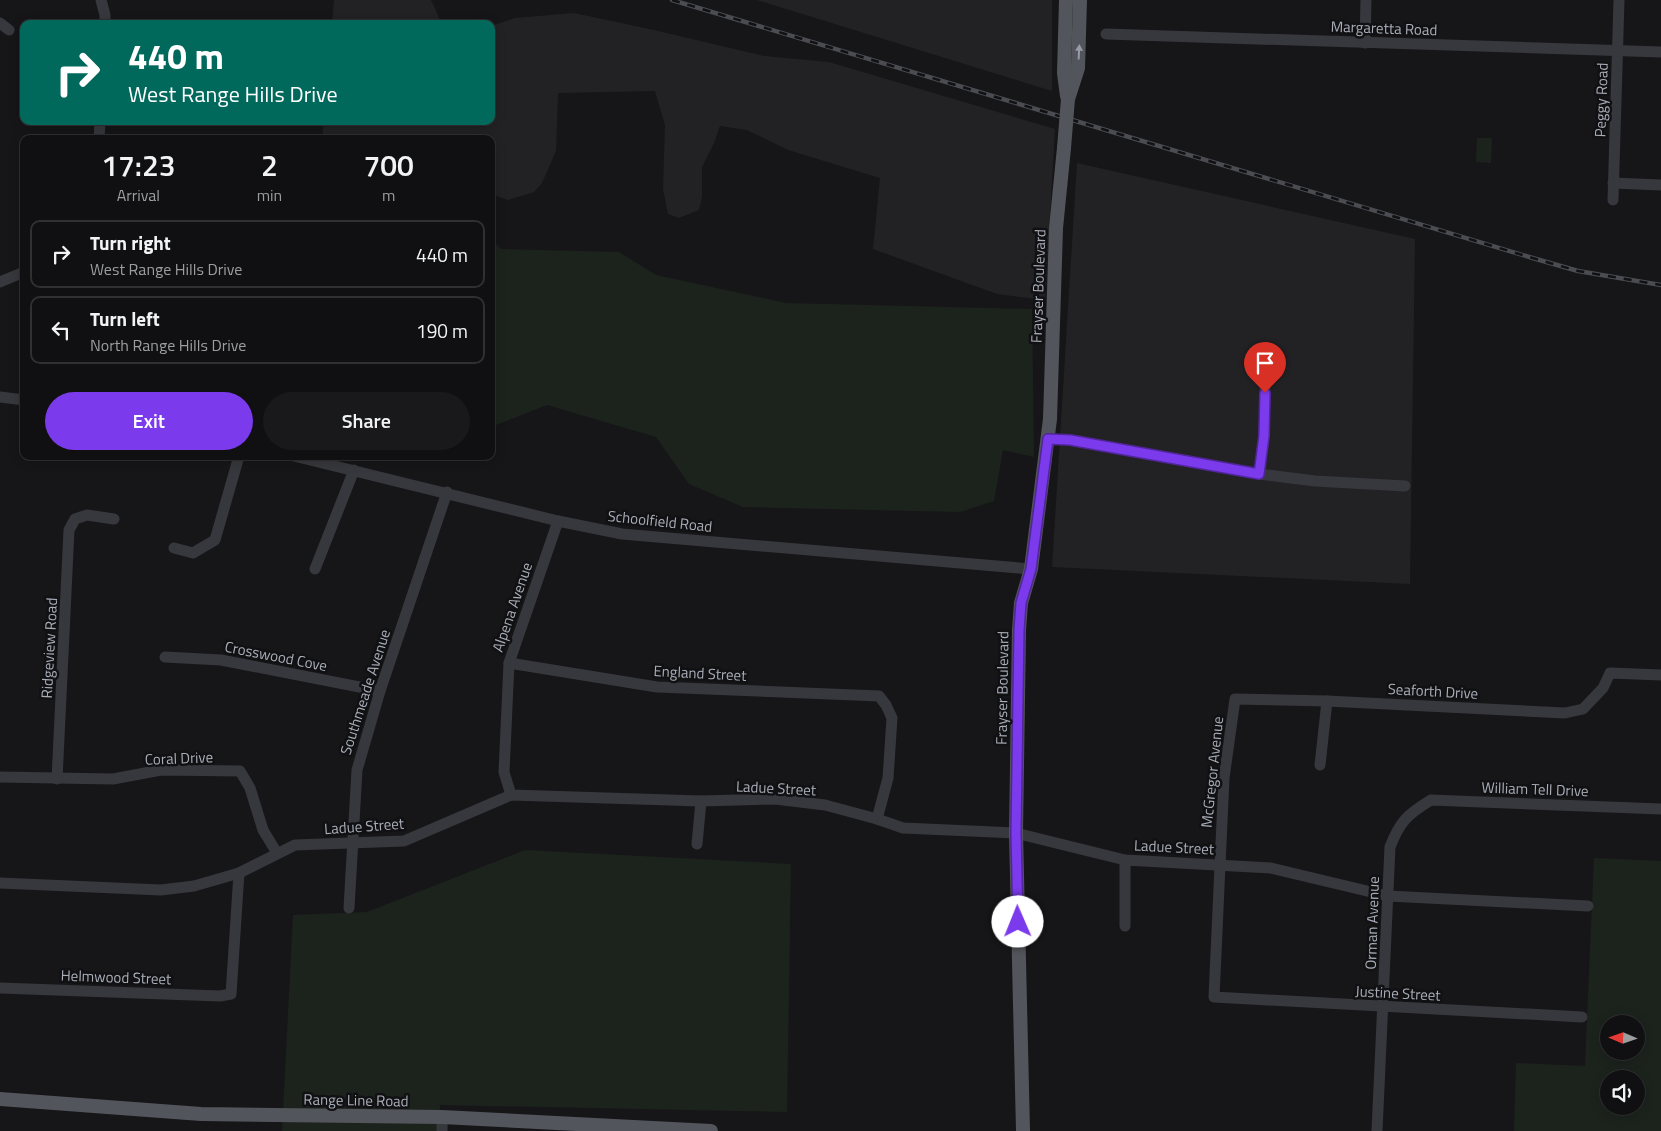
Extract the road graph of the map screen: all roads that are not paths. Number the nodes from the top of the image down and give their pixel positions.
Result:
1 (101, 0) edge
2 (1066, 0) edge
3 (1080, 0) edge
4 (1366, 0) edge
5 (1619, 0) edge
6 (104, 20) edge
7 (1106, 34) dead end
8 (1365, 42) junction
9 (1617, 50) junction
10 (1661, 52) edge
11 (1068, 99) junction
12 (1613, 183) junction
13 (1661, 185) edge
14 (1613, 200) dead end
15 (20, 274) edge
16 (0, 282) edge
17 (1266, 387) dead end
18 (0, 397) edge
19 (20, 400) edge
20 (1048, 439) junction
21 (238, 460) edge
22 (311, 460) edge
23 (354, 470) junction
24 (1259, 474) junction
25 (1404, 486) dead end
26 (447, 492) junction
27 (114, 519) dead end
28 (558, 521) junction
29 (174, 548) dead end
30 (315, 569) dead end
31 (1031, 569) junction
32 (165, 657) dead end
33 (509, 663) junction
34 (1661, 675) edge
35 (380, 691) junction
36 (1235, 699) joint
37 (1327, 701) junction
38 (1320, 765) dead end
39 (0, 777) edge
40 (57, 779) junction
41 (511, 795) junction
42 (701, 801) junction
43 (1661, 809) edge
44 (1411, 813) joint
45 (877, 819) junction
46 (1016, 833) junction
47 (353, 843) junction
48 (697, 844) dead end
49 (277, 853) junction
50 (1125, 860) junction
51 (1219, 864) junction
52 (238, 873) junction
53 (0, 883) edge
54 (1388, 896) junction
55 (1588, 906) dead end
56 (349, 908) dead end
57 (1125, 926) dead end
58 (0, 988) edge
59 (1214, 998) joint
60 (1384, 1007) junction
61 (1582, 1017) dead end
62 (0, 1099) edge
63 (442, 1124) edge
64 (546, 1126) edge
65 (654, 1130) edge
66 (711, 1131) edge
67 (1023, 1131) edge
68 (1377, 1131) edge

1 - 6 street
2 - 11 main road
11 -> 3 main road
4 - 8 street
5 - 9 street, Peggy Road
7 - 8 street, Margaretta Road
8 - 9 street, Margaretta Road
9 - 10 street, Margaretta Road
9 - 12 street, Peggy Road
11 - 20 main road, Frayser Boulevard, bridge
12 - 13 street
12 - 14 street, Peggy Road
15 - 16 street
17 - 24 street
18 - 19 street
20 - 24 street
20 - 31 main road, Frayser Boulevard
21 - 29 street
22 - 23 street, Schoolfield Road
23 - 26 street, Schoolfield Road
23 - 30 street
24 - 25 street
26 - 28 street, Schoolfield Road
26 - 35 street, Southmeade Avenue
27 - 40 street, Ridgeview Road
28 - 31 street, Schoolfield Road
28 - 33 street, Alpena Avenue
31 - 46 main road, Frayser Boulevard
32 - 35 street, Crosswood Cove
33 - 41 street, Alpena Avenue
33 - 45 street, England Street
34 - 37 street, Seaforth Drive
35 - 47 street, Southmeade Avenue
36 - 37 street, Seaforth Drive
36 - 51 street, McGregor Avenue
37 - 38 street
39 - 40 street, Coral Drive
40 - 49 street, Coral Drive
41 - 42 street, Ladue Street
41 - 47 street, Ladue Street
42 - 45 street, Ladue Street
42 - 48 street
43 - 44 street, William Tell Drive
44 - 54 street, Orman Avenue
45 - 46 street, Ladue Street
46 - 50 street, Ladue Street
46 - 67 main road, Frayser Boulevard
47 - 49 street, Ladue Street
47 - 56 street, Southmeade Avenue
49 - 52 street, Ladue Street
50 - 51 street, Ladue Street
50 - 57 street
51 - 54 street, Ladue Street
51 - 59 street, McGregor Avenue
52 - 53 street, Ladue Street
52 - 58 street, Helmwood Street
54 - 55 street, Ladue Street
54 - 60 street, Orman Avenue
59 - 60 street, Justine Street
60 - 61 street, Justine Street
60 - 68 street, Orman Avenue
62 - 63 main road, Range Line Road
63 - 64 main road, Range Line Road
64 - 65 main road, Range Line Road
65 - 66 main road, Range Line Road

